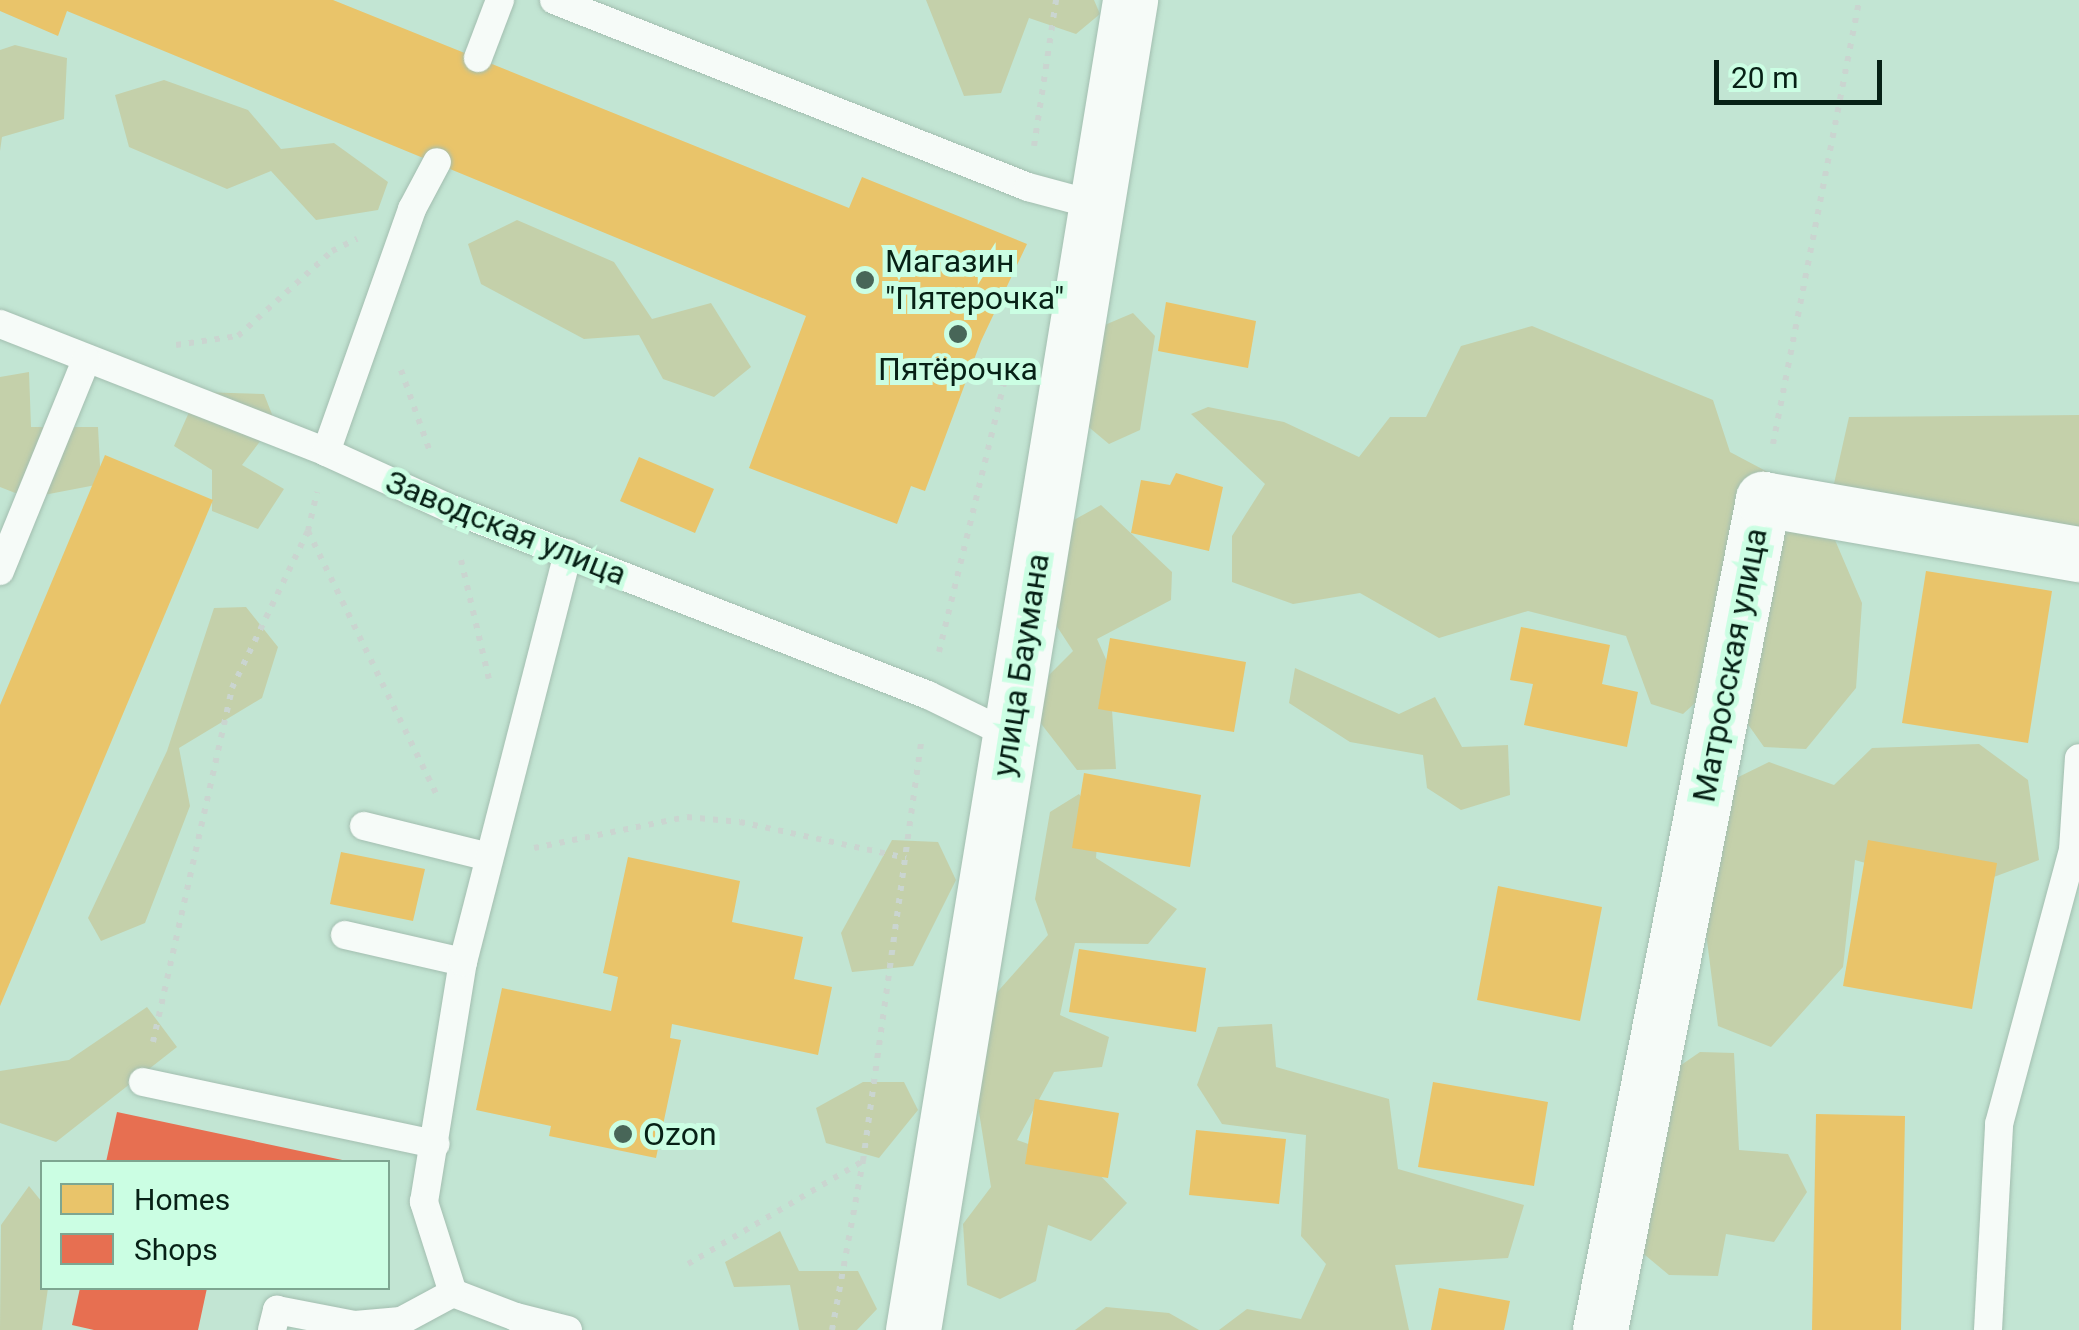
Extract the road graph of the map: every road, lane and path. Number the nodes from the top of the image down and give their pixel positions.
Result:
1 (500, 0) edge
2 (554, 0) edge
3 (1130, 0) edge
4 (1859, 0) edge
5 (478, 58) dead end
6 (437, 162) dead end
7 (1095, 205) junction
8 (412, 209) junction
9 (0, 324) edge
10 (86, 360) junction
11 (326, 452) junction
12 (1763, 499) junction
13 (308, 531) junction
14 (568, 553) junction
15 (2079, 554) edge
16 (0, 571) edge
17 (1010, 735) junction
18 (2079, 758) edge
19 (364, 826) dead end
20 (489, 857) junction
21 (906, 858) dead end
22 (345, 935) dead end
23 (463, 962) junction
24 (144, 1082) joint
25 (435, 1144) junction
26 (863, 1161) dead end
27 (688, 1264) dead end
28 (453, 1293) junction
29 (515, 1324) edge
30 (272, 1330) edge
31 (568, 1330) edge
32 (913, 1330) edge
33 (1600, 1330) edge
34 (1988, 1330) edge

1 - 5 lane
2 - 7 lane
3 - 7 street, улица Баумана
4 - 12 path, Матросская улица
6 - 8 lane
7 - 17 street, улица Баумана
8 - 10 path
8 - 11 lane
9 - 10 lane, Заводская улица
10 - 11 lane, Заводская улица
10 - 16 lane
11 - 13 path
11 - 14 lane, Заводская улица
12 - 15 street
12 - 33 street, Матросская улица
13 - 20 path
13 - 24 path
14 - 17 lane, Заводская улица
14 - 20 lane
17 - 32 street, улица Баумана
18 - 34 lane
19 - 20 lane
20 - 21 path
20 - 23 lane
22 - 23 lane
23 - 25 lane
24 - 25 lane
25 - 28 lane
26 - 27 path
28 - 29 lane
28 - 30 lane
29 - 31 lane

